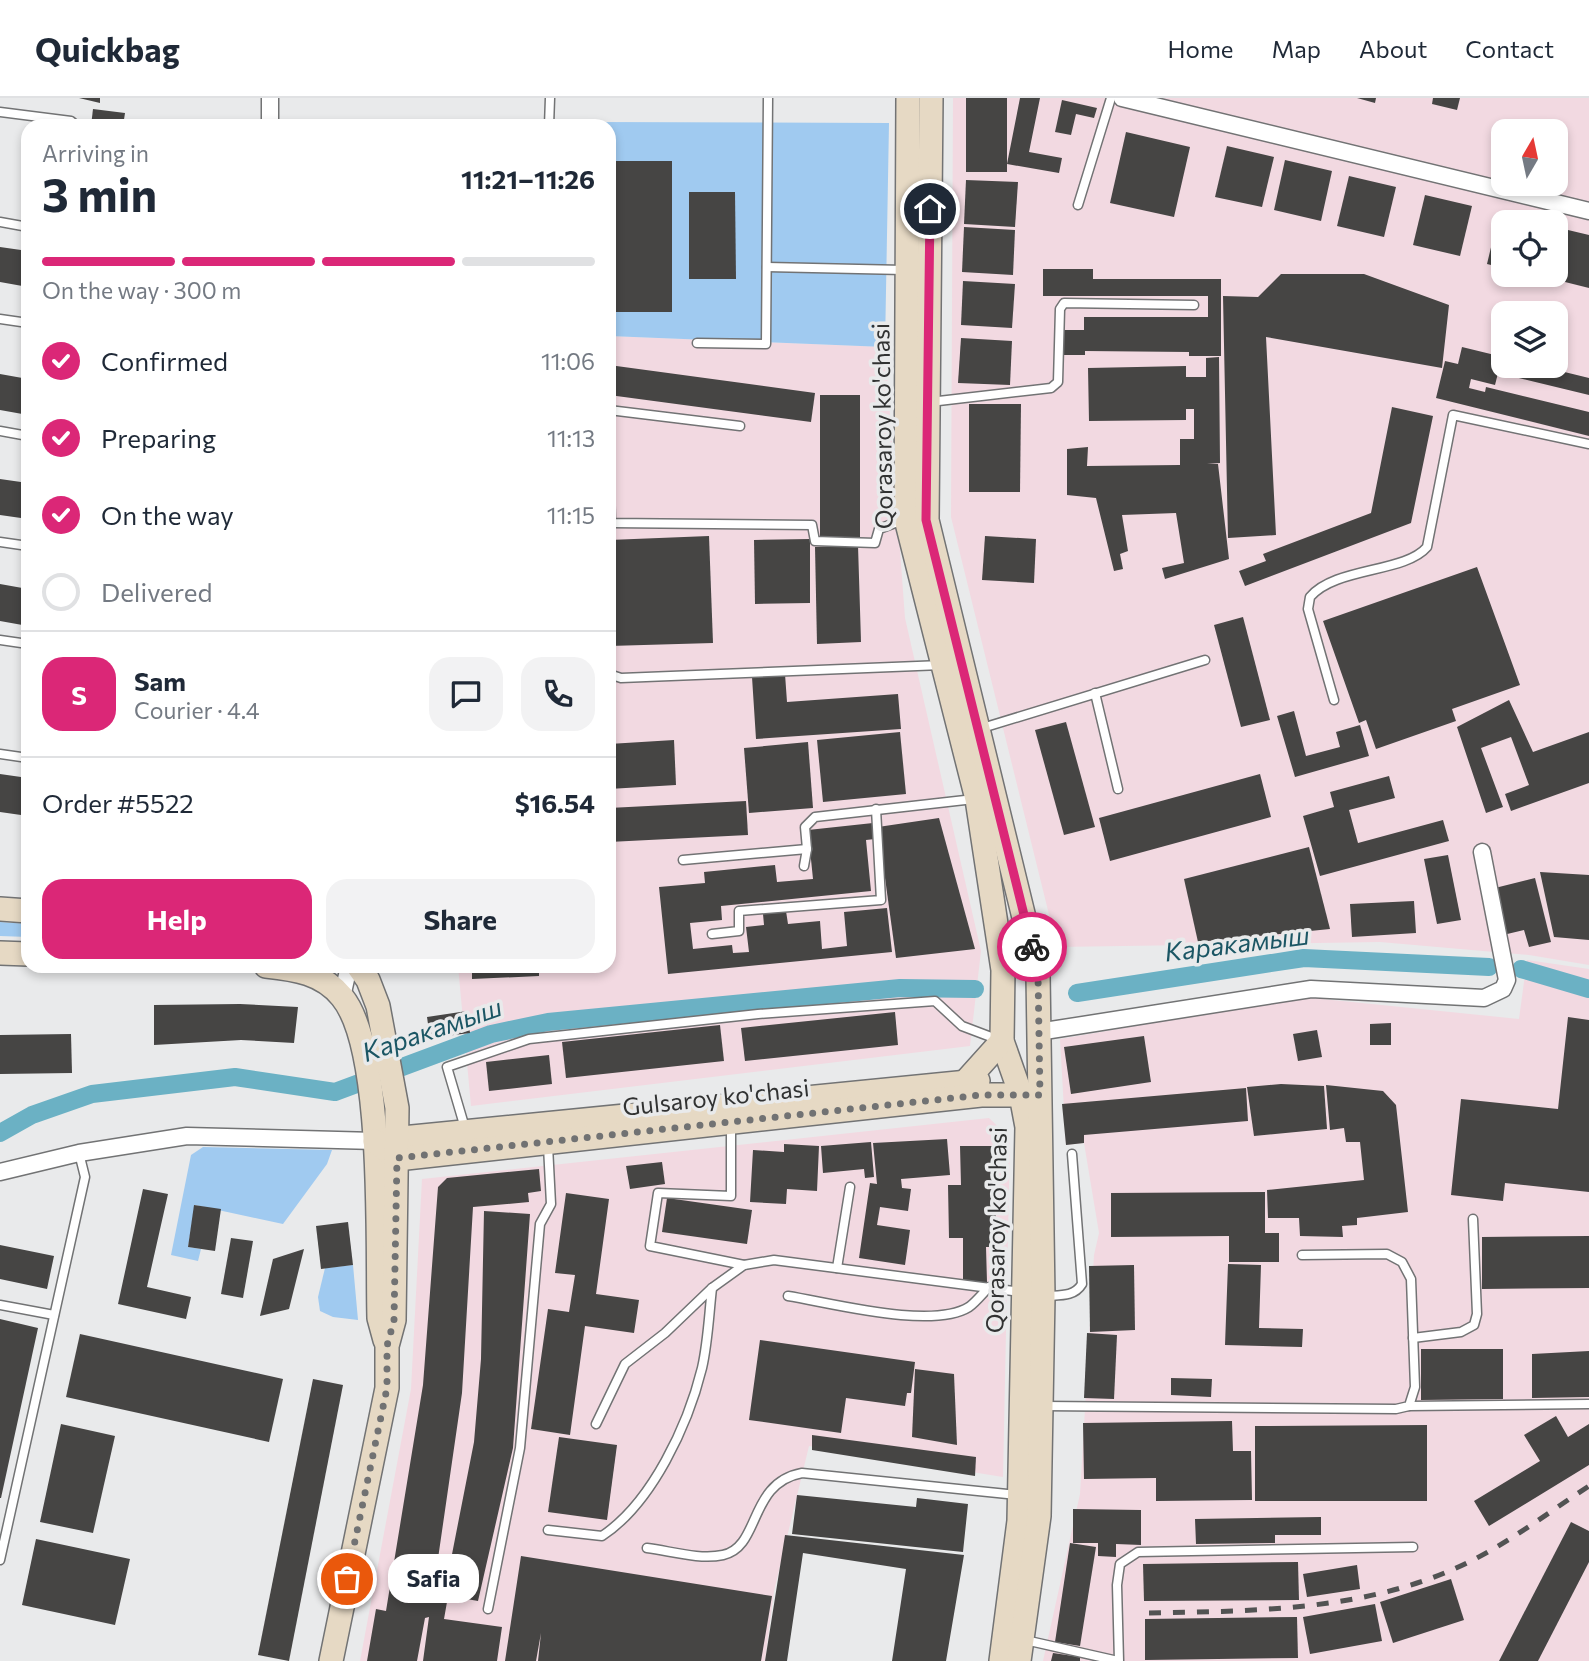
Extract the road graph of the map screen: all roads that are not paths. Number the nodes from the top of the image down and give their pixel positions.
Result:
1 (270, 98) edge
2 (550, 98) edge
3 (768, 98) edge
4 (908, 98) edge
5 (931, 98) edge
6 (1111, 98) edge
7 (1122, 98) edge
8 (0, 111) edge
9 (57, 119) edge
10 (270, 119) edge
11 (549, 119) edge
12 (1078, 205) dead end
13 (1589, 211) edge
14 (0, 222) edge
15 (21, 226) edge
16 (767, 267) junction
17 (907, 270) junction
18 (1194, 305) dead end
19 (0, 318) edge
20 (21, 322) edge
21 (697, 344) dead end
22 (927, 402) junction
23 (616, 411) edge
24 (740, 426) dead end
25 (0, 431) edge
26 (21, 435) edge
27 (1589, 444) edge
28 (906, 519) junction
29 (616, 523) edge
30 (0, 542) edge
31 (21, 545) edge
32 (0, 640) edge
33 (21, 643) edge
34 (1205, 660) dead end
35 (953, 664) junction
36 (616, 676) edge
37 (1095, 693) junction
38 (1334, 700) dead end
39 (979, 729) junction
40 (0, 754) edge
41 (21, 757) edge
42 (1118, 789) dead end
43 (977, 799) junction
44 (876, 808) junction
45 (807, 849) junction
46 (1482, 852) dead end
47 (683, 860) dead end
48 (804, 866) dead end
49 (0, 909) edge
50 (21, 910) edge
51 (712, 934) dead end
52 (0, 953) edge
53 (21, 954) edge
54 (308, 973) edge
55 (347, 973) edge
56 (362, 973) edge
57 (342, 997) junction
58 (1038, 1025) junction
59 (1002, 1041) junction
60 (966, 1081) junction
61 (1029, 1088) junction
62 (732, 1123) junction
63 (466, 1132) junction
64 (547, 1143) junction
65 (390, 1145) junction
66 (79, 1153) junction
67 (1072, 1154) dead end
68 (0, 1172) edge
69 (850, 1187) dead end
70 (1473, 1219) dead end
71 (1301, 1255) dead end
72 (744, 1265) junction
73 (837, 1268) junction
74 (989, 1287) junction
75 (712, 1288) junction
76 (1032, 1294) junction
77 (788, 1296) dead end
78 (0, 1305) edge
79 (54, 1315) junction
80 (1413, 1338) junction
81 (1589, 1404) edge
82 (1040, 1406) junction
83 (1409, 1406) junction
84 (596, 1424) dead end
85 (1019, 1495) junction
86 (0, 1514) edge
87 (10, 1516) junction
88 (548, 1530) dead end
89 (1413, 1547) dead end
90 (647, 1548) dead end
91 (0, 1560) edge
92 (488, 1609) dead end
93 (1021, 1650) edge
94 (331, 1661) edge
95 (1001, 1661) edge
96 (1118, 1661) edge

1 - 10 street
2 - 11 lane
3 - 16 lane
4 - 17 main road, Qorasaroy ko'chasi
5 - 22 main road, Qorasaroy ko'chasi
6 - 12 lane
7 - 13 street
8 - 9 lane
14 - 15 lane
16 - 17 lane
16 - 21 lane
17 - 28 main road, Qorasaroy ko'chasi
18 - 22 lane
19 - 20 lane
22 - 35 main road, Qorasaroy ko'chasi
23 - 24 lane
25 - 26 lane
27 - 38 lane
28 - 29 lane
28 - 35 main road, Qorasaroy ko'chasi
30 - 31 lane
32 - 33 lane
34 - 37 lane
35 - 36 lane
35 - 39 main road, Qorasaroy ko'chasi
35 - 43 main road, Qorasaroy ko'chasi
37 - 39 lane
37 - 42 lane
39 - 58 main road, Qorasaroy ko'chasi
40 - 41 lane
43 - 44 lane
43 - 59 main road, Qorasaroy ko'chasi
44 - 45 lane
44 - 51 lane
45 - 47 lane
45 - 48 lane
46 - 58 street
49 - 50 main road
52 - 53 main road
54 - 57 main road
55 - 57 street
56 - 65 main road
57 - 65 main road
58 - 61 main road, Qorasaroy ko'chasi
59 - 60 main road
59 - 61 main road, Qorasaroy ko'chasi
59 - 63 lane
60 - 61 main road, Gulsaroy ko'chasi
60 - 63 main road, Gulsaroy ko'chasi
61 - 62 main road, Gulsaroy ko'chasi
61 - 76 main road, Qorasaroy ko'chasi
62 - 64 main road, Gulsaroy ko'chasi
62 - 72 lane
63 - 65 main road, Gulsaroy ko'chasi
64 - 65 main road, Gulsaroy ko'chasi
64 - 92 lane
65 - 66 street
65 - 94 main road
66 - 68 street
66 - 79 lane
67 - 76 lane
69 - 73 lane
70 - 80 lane
71 - 80 lane
72 - 73 lane
72 - 75 lane
73 - 74 lane
74 - 76 lane
74 - 77 lane
75 - 84 lane
75 - 88 lane
76 - 82 main road, Qorasaroy ko'chasi
76 - 85 main road, Qorasaroy ko'chasi
78 - 79 lane
79 - 87 lane
80 - 83 lane
81 - 83 lane
82 - 83 lane
82 - 93 main road, Qorasaroy ko'chasi
85 - 90 lane
85 - 95 main road, Qorasaroy ko'chasi
86 - 87 lane
87 - 91 lane
89 - 96 lane
93 - 96 lane

